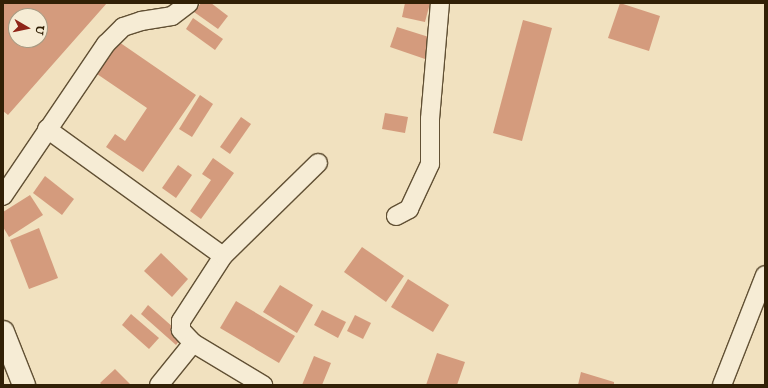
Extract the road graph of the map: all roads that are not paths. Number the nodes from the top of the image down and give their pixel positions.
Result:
1 (189, 3) edge
2 (440, 3) edge
3 (47, 129) junction
4 (318, 163) dead end
5 (3, 196) edge
6 (396, 216) dead end
7 (223, 256) junction
8 (765, 275) edge
9 (3, 332) edge
10 (192, 343) junction
11 (24, 385) edge
12 (159, 385) edge
13 (263, 385) edge
14 (722, 385) edge

1 - 3 street
2 - 6 street
3 - 5 street
3 - 7 street
4 - 7 street
7 - 10 street
8 - 14 street
9 - 11 street
10 - 12 street
10 - 13 street

